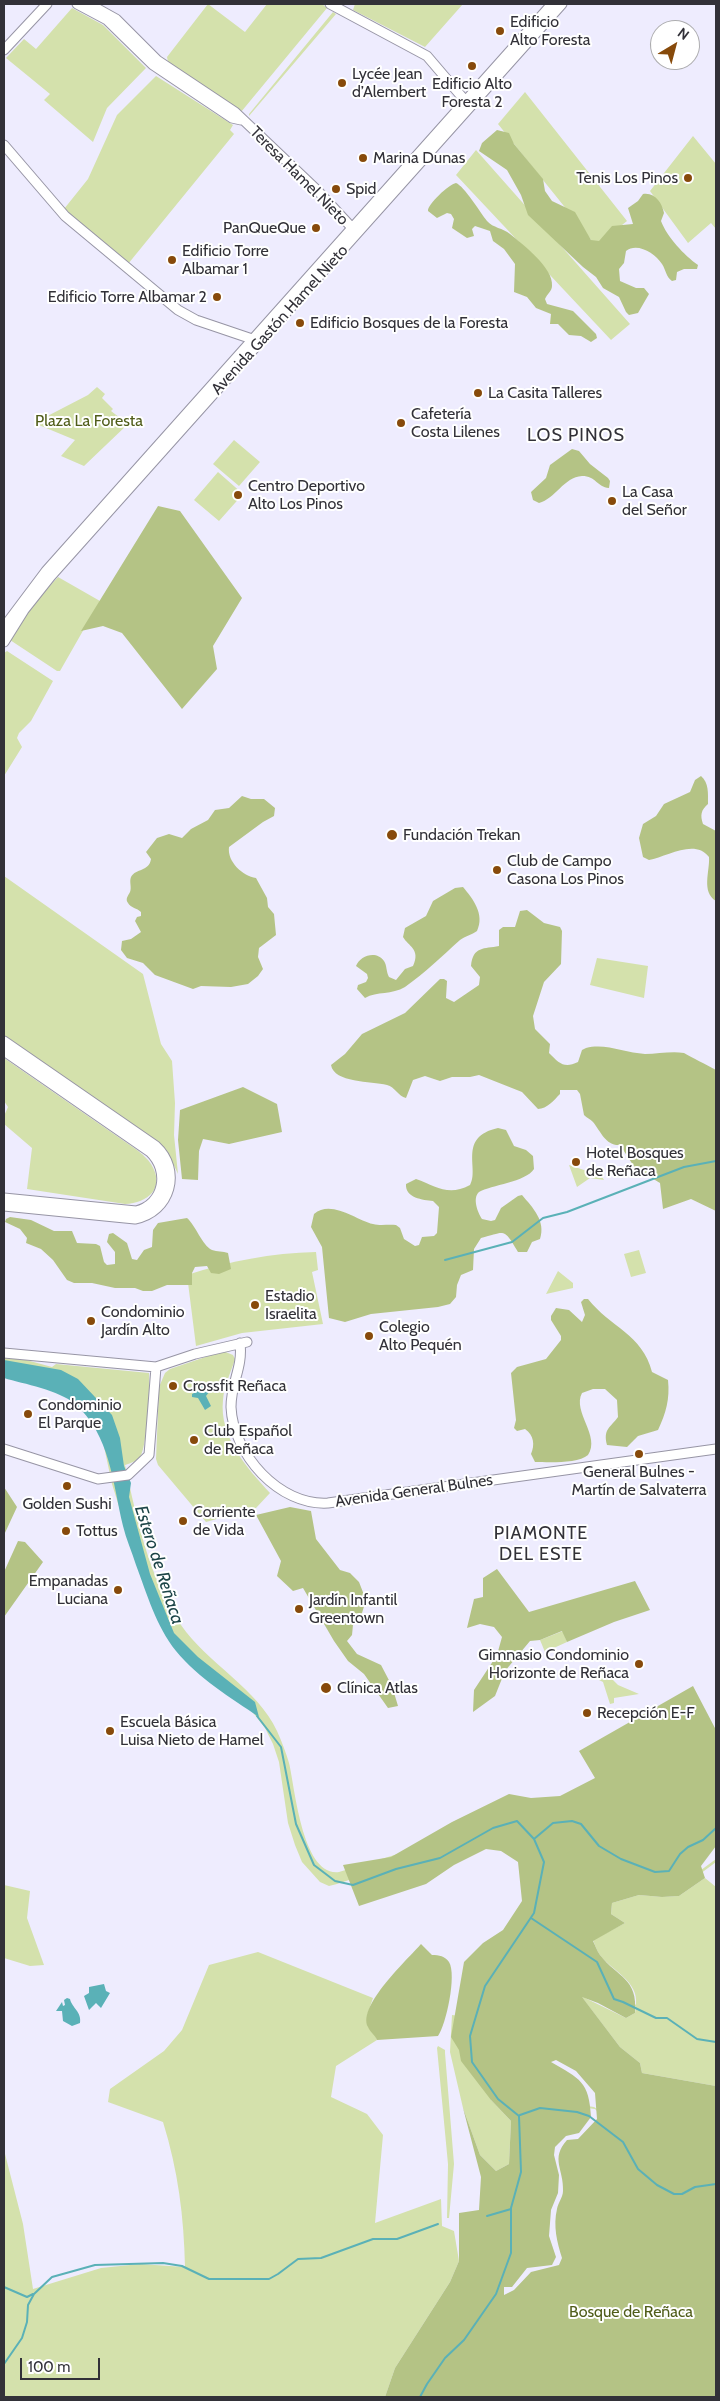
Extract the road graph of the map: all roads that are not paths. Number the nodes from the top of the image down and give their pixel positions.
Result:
1 (47, 4) edge
2 (77, 4) edge
3 (89, 4) edge
4 (330, 4) edge
5 (552, 4) edge
6 (562, 4) edge
7 (4, 50) edge
8 (467, 103) junction
9 (241, 120) junction
10 (4, 145) edge
11 (354, 231) junction
12 (256, 341) junction
13 (4, 627) edge
14 (4, 642) edge
15 (4, 1041) edge
16 (4, 1051) edge
17 (4, 1198) edge
18 (4, 1206) edge
19 (239, 1343) junction
20 (4, 1353) edge
21 (242, 1360) junction
22 (156, 1367) junction
23 (4, 1449) edge
24 (716, 1449) edge

1 - 7 main road
2 - 9 main road, Teresa Hamel Nieto
3 - 9 main road, Teresa Hamel Nieto
4 - 8 main road
5 - 8 main road, Avenida Gastón Hamel Nieto
6 - 8 main road, Avenida Gastón Hamel Nieto
8 - 11 main road, Avenida Gastón Hamel Nieto
9 - 11 main road, Teresa Hamel Nieto
10 - 12 main road
11 - 12 main road, Avenida Gastón Hamel Nieto
12 - 13 main road, Avenida Gastón Hamel Nieto
12 - 14 main road, Avenida Gastón Hamel Nieto
15 - 18 main road
16 - 17 main road
19 - 21 main road, Avenida General Bulnes
19 - 21 main road
19 - 22 main road
20 - 22 main road
21 - 24 main road, Avenida General Bulnes
22 - 23 main road

